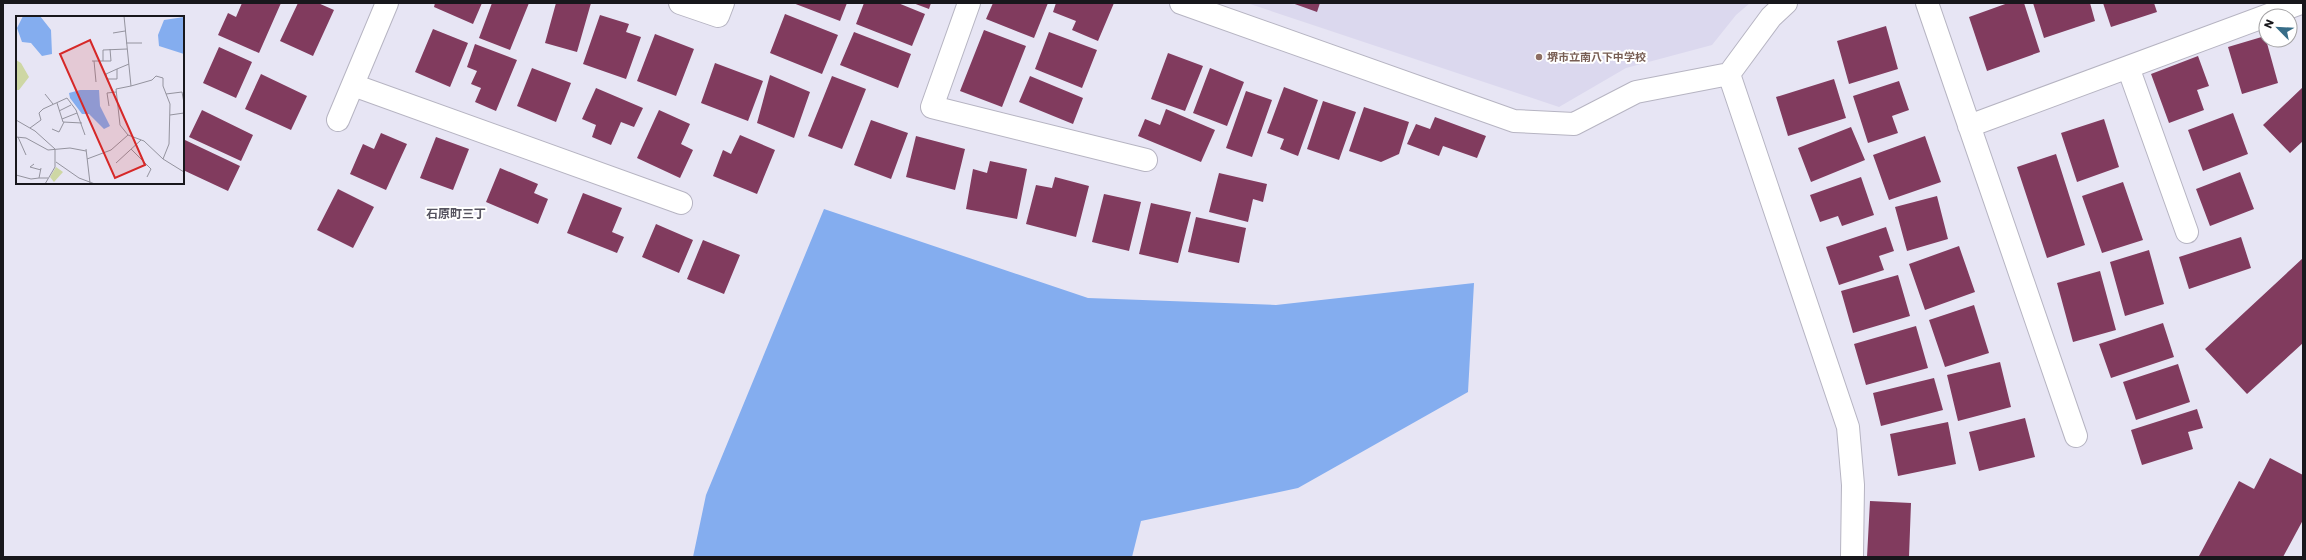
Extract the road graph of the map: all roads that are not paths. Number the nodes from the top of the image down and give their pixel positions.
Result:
1 (387, 3) edge
2 (680, 3) edge
3 (723, 3) edge
4 (969, 3) edge
5 (1181, 3) edge
6 (1786, 3) edge
7 (1927, 3) edge
8 (2301, 3) edge
9 (2128, 67) junction
10 (1729, 74) junction
11 (353, 85) junction
12 (338, 120) dead end
13 (1969, 126) junction
14 (1146, 160) dead end
15 (681, 203) dead end
16 (2187, 232) dead end
17 (2076, 436) dead end
18 (1852, 557) edge

1 - 11 street
2 - 3 street
4 - 14 street
5 - 10 street
6 - 10 street
7 - 13 street
8 - 9 street
9 - 13 street
9 - 16 street
10 - 18 street
11 - 12 street
11 - 15 street
13 - 17 street

